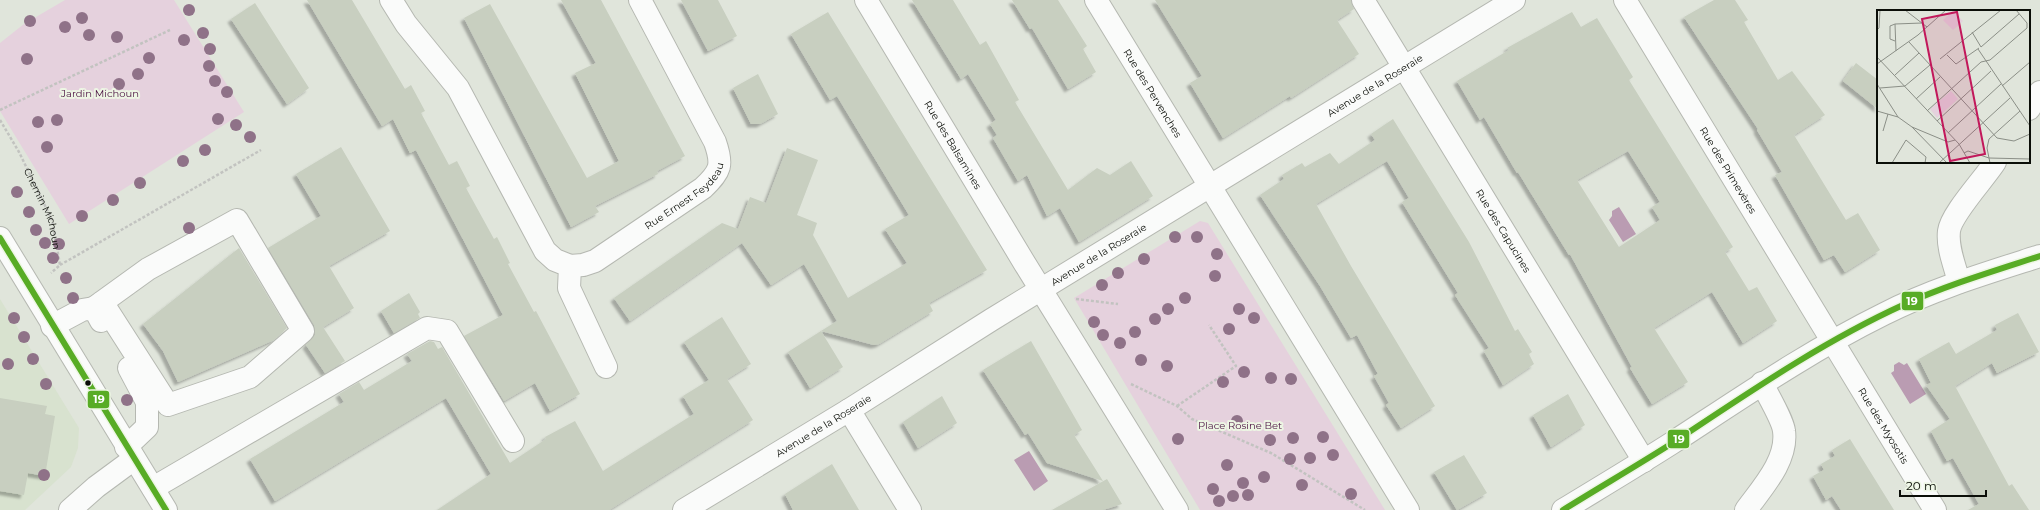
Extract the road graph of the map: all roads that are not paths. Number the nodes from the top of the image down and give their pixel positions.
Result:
1 (390, 0) edge
2 (640, 0) edge
3 (866, 0) edge
4 (1096, 0) edge
5 (1363, 0) edge
6 (1514, 0) edge
7 (1625, 0) edge
8 (1404, 68) junction
9 (2040, 92) edge
10 (2030, 107) edge
11 (1994, 163) edge
12 (1210, 185) junction
13 (0, 238) edge
14 (2040, 256) edge
15 (570, 266) junction
16 (1959, 282) junction
17 (1041, 289) junction
18 (98, 305) junction
19 (52, 326) junction
20 (1832, 341) junction
21 (606, 367) dead end
22 (1762, 383) junction
23 (849, 410) junction
24 (513, 441) dead end
25 (130, 453) junction
26 (1644, 461) junction
27 (153, 488) junction
28 (70, 510) edge
29 (166, 510) edge
30 (684, 510) edge
31 (910, 510) edge
32 (1177, 510) edge
33 (1408, 510) edge
34 (1563, 510) edge
35 (1746, 510) edge
36 (1935, 510) edge

1 - 15 street
2 - 15 street, Rue Ernest Feydeau
3 - 17 street, Rue des Balsamines
4 - 12 street, Rue des Pervenches
5 - 8 street, Rue des Capucines
6 - 8 street, Avenue de la Roseraie
7 - 20 street, Rue des Primevères
8 - 12 street, Avenue de la Roseraie
8 - 26 street, Rue des Capucines
9 - 10 street
11 - 16 street
12 - 17 street, Avenue de la Roseraie
12 - 33 street
13 - 19 street
14 - 16 street
15 - 21 street
16 - 20 street
17 - 23 street, Avenue de la Roseraie
17 - 32 street
18 - 18 street
18 - 19 street
18 - 25 street
19 - 25 street
20 - 22 street
20 - 36 street, Rue des Myosotis
22 - 26 street
22 - 35 street
23 - 30 street, Avenue de la Roseraie
23 - 31 street
24 - 27 street
25 - 27 street
25 - 28 street
26 - 34 street
27 - 29 street

